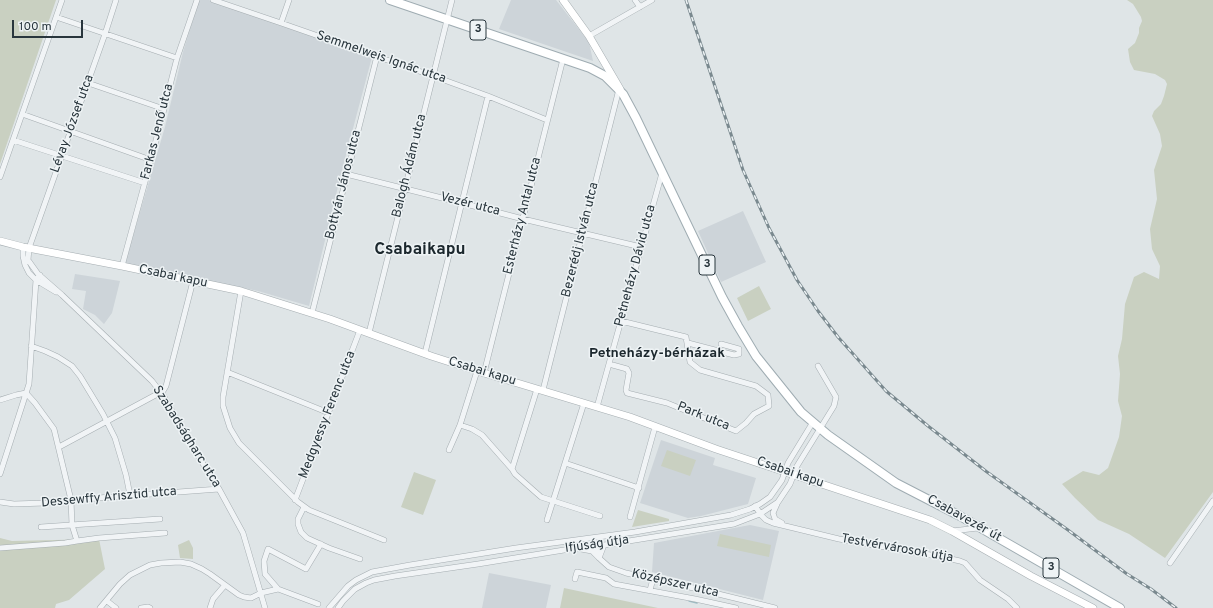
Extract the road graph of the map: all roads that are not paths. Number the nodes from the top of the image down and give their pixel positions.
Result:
1 (62, 0) edge
2 (116, 0) edge
3 (197, 0) edge
4 (213, 0) edge
5 (289, 0) edge
6 (390, 0) edge
7 (452, 0) edge
8 (563, 0) edge
9 (635, 0) edge
10 (652, 0) edge
11 (640, 7) junction
12 (56, 17) junction
13 (447, 19) junction
14 (281, 23) junction
15 (105, 34) junction
16 (589, 36) junction
17 (377, 56) junction
18 (177, 58) junction
19 (563, 59) junction
20 (603, 62) junction
21 (433, 76) junction
22 (605, 76) junction
23 (88, 83) junction
24 (621, 92) junction
25 (488, 96) junction
26 (164, 109) junction
27 (22, 114) junction
28 (547, 120) junction
29 (70, 131) junction
30 (13, 140) junction
31 (62, 156) junction
32 (151, 160) junction
33 (662, 173) junction
34 (346, 174) junction
35 (0, 177) edge
36 (145, 183) junction
37 (404, 189) junction
38 (462, 203) junction
39 (523, 219) junction
40 (583, 234) junction
41 (0, 241) edge
42 (642, 247) junction
43 (26, 248) junction
44 (122, 266) junction
45 (40, 275) junction
46 (36, 280) junction
47 (193, 281) junction
48 (241, 291) junction
49 (62, 295) junction
50 (312, 313) junction
51 (621, 321) junction
52 (360, 330) junction
53 (369, 333) junction
54 (688, 343) junction
55 (722, 344) dead end
56 (31, 346) junction
57 (425, 353) junction
58 (609, 364) junction
59 (818, 366) dead end
60 (227, 372) junction
61 (480, 372) junction
62 (540, 390) junction
63 (160, 392) junction
64 (26, 393) junction
65 (0, 400) edge
66 (584, 403) junction
67 (597, 406) junction
68 (329, 413) junction
69 (107, 422) junction
70 (813, 422) junction
71 (460, 425) junction
72 (655, 426) junction
73 (820, 428) junction
74 (59, 448) junction
75 (449, 450) dead end
76 (565, 463) junction
77 (512, 468) junction
78 (785, 471) junction
79 (0, 474) edge
80 (794, 474) junction
81 (639, 488) junction
82 (219, 489) junction
83 (130, 495) junction
84 (71, 500) junction
85 (295, 500) junction
86 (553, 500) junction
87 (1213, 501) edge
88 (0, 502) edge
89 (777, 503) junction
90 (756, 506) junction
91 (304, 507) junction
92 (760, 514) junction
93 (600, 516) dead end
94 (630, 518) dead end
95 (160, 519) dead end
96 (547, 520) dead end
97 (72, 525) junction
98 (784, 525) junction
99 (41, 527) dead end
100 (974, 527) junction
101 (952, 531) junction
102 (165, 533) dead end
103 (607, 535) junction
104 (593, 538) junction
105 (384, 540) dead end
106 (77, 541) junction
107 (564, 541) junction
108 (321, 544) junction
109 (604, 545) junction
110 (594, 546) junction
111 (0, 548) edge
112 (576, 548) junction
113 (599, 558) junction
114 (360, 559) dead end
115 (1170, 563) dead end
116 (575, 579) dead end
117 (653, 579) junction
118 (225, 585) junction
119 (278, 589) junction
120 (698, 589) junction
121 (650, 590) junction
122 (261, 593) junction
123 (695, 599) junction
124 (107, 601) junction
125 (318, 604) dead end
126 (100, 608) edge
127 (116, 608) edge
128 (141, 608) edge
129 (150, 608) edge
130 (210, 608) edge
131 (265, 608) edge
132 (328, 608) edge
133 (338, 608) edge
134 (736, 608) edge
135 (775, 608) edge
136 (1017, 608) edge
137 (1093, 608) edge
138 (1120, 608) edge

1 - 12 street
2 - 15 street, Lévay József utca
3 - 18 street, Farkas Jenő utca
4 - 14 street, Semmelweis Ignác utca
5 - 14 street
6 - 13 main road, 3
7 - 13 street, Balogh Ádám utca
8 - 16 street
9 - 11 street
10 - 11 street
11 - 16 street
12 - 15 street
12 - 27 street
13 - 19 main road, 3
13 - 21 street, Balogh Ádám utca
14 - 17 street, Semmelweis Ignác utca
15 - 18 street
15 - 23 street, Lévay József utca
16 - 20 street
17 - 21 street, Semmelweis Ignác utca
17 - 34 street, Bottyán János utca
18 - 26 street, Farkas Jenő utca
19 - 22 main road, 3
19 - 28 street, Esterházy Antal utca
20 - 22 street
20 - 24 street
21 - 25 street, Semmelweis Ignác utca
21 - 37 street, Balogh Ádám utca
22 - 24 main road, 3
23 - 26 street
23 - 29 street, Lévay József utca
24 - 33 main road, 3
24 - 40 street, Bezerédj István utca
25 - 28 street, Semmelweis Ignác utca
25 - 38 street
26 - 32 street, Farkas Jenő utca
27 - 29 street
27 - 30 street
28 - 39 street, Esterházy Antal utca
29 - 31 street, Lévay József utca
29 - 32 street
30 - 31 street
30 - 35 street
31 - 36 street
31 - 43 street, Lévay József utca
32 - 36 street, Farkas Jenő utca
33 - 42 street, Petneházy Dávid utca
33 - 70 main road, 3
34 - 37 street, Vezér utca
34 - 50 street, Bottyán János utca
36 - 44 street, Farkas Jenő utca
37 - 38 street, Vezér utca
37 - 53 street, Balogh Ádám utca
38 - 39 street, Vezér utca
38 - 57 street
39 - 40 street, Vezér utca
39 - 61 street, Esterházy Antal utca
40 - 42 street, Vezér utca
40 - 62 street, Bezerédj István utca
41 - 43 street, Csabai kapu
42 - 51 street, Petneházy Dávid utca
43 - 44 street, Csabai kapu
43 - 45 street, Szabadságharc utca
43 - 46 street, Szabadságharc utca
44 - 47 street, Csabai kapu
45 - 46 street
45 - 49 street, Szabadságharc utca
46 - 49 street, Szabadságharc utca
46 - 56 street
47 - 48 street, Csabai kapu
47 - 63 street
48 - 50 street, Csabai kapu
48 - 60 street
49 - 63 street, Szabadságharc utca
50 - 52 street, Csabai kapu
51 - 54 street
51 - 58 street, Petneházy Dávid utca
52 - 53 street, Csabai kapu
52 - 68 street, Medgyessy Ferenc utca
53 - 57 street, Csabai kapu
54 - 55 street
54 - 58 street, Park utca
56 - 64 street
56 - 69 street
57 - 61 street, Csabai kapu
58 - 67 street, Petneházy Dávid utca
59 - 73 street, Ifjúság útja
60 - 68 street
60 - 85 street
61 - 62 street, Csabai kapu
61 - 71 street, Esterházy Antal utca
62 - 66 street, Csabai kapu
62 - 77 street, Bezerédj István utca
63 - 69 street
63 - 82 street, Szabadságharc utca
64 - 65 street
64 - 74 street
64 - 79 street
66 - 67 street, Csabai kapu
66 - 76 street
67 - 72 street, Csabai kapu
68 - 85 street, Medgyessy Ferenc utca
69 - 74 street
69 - 83 street
70 - 73 main road, Csabavezér út / 3
70 - 78 street, Ifjúság útja
71 - 75 street, Esterházy Antal utca
71 - 77 street
72 - 78 street, Csabai kapu
72 - 81 street
73 - 80 street, Ifjúság útja
73 - 100 main road, Csabavezér út / 3
74 - 84 street
76 - 81 street
76 - 86 street
77 - 86 street
78 - 80 street, Csabai kapu
78 - 90 street, Ifjúság útja
80 - 89 street, Ifjúság útja
80 - 101 street, Csabai kapu
81 - 94 street
82 - 83 street, Dessewffy Arisztid utca
82 - 122 street, Szabadságharc utca
83 - 84 street, Dessewffy Arisztid utca
84 - 88 street, Dessewffy Arisztid utca
84 - 97 street
85 - 91 street
86 - 93 street
86 - 96 street
87 - 115 street
89 - 92 street, Ifjúság útja
89 - 98 street
90 - 92 street
90 - 103 street, Ifjúság útja
91 - 105 street
91 - 108 street
92 - 98 street, Testvérvárosok útja
92 - 109 street, Ifjúság útja
95 - 97 street
97 - 99 street
97 - 106 street
98 - 136 street, Testvérvárosok útja
100 - 101 street
100 - 138 main road, Csabavezér út / 3
101 - 137 street, Csabai kapu
102 - 106 street
103 - 104 street, Ifjúság útja
103 - 107 street, Ifjúság útja
104 - 107 street, Ifjúság útja
104 - 110 street
106 - 111 street
107 - 132 street, Ifjúság útja
108 - 114 street
108 - 119 street
109 - 110 street, Ifjúság útja
109 - 113 street
110 - 112 street, Ifjúság útja
110 - 113 street
112 - 113 street, Középszer utca
112 - 133 street, Ifjúság útja
113 - 117 street, Középszer utca
116 - 121 street, Középszer utca
117 - 120 street, Középszer utca
117 - 121 street
118 - 122 street
118 - 124 street
118 - 130 street
119 - 122 street
119 - 125 street
120 - 123 street
120 - 135 street, Középszer utca
121 - 123 street, Középszer utca
122 - 131 street, Szabadságharc utca
123 - 134 street, Középszer utca
124 - 126 street
124 - 127 street
128 - 129 street

